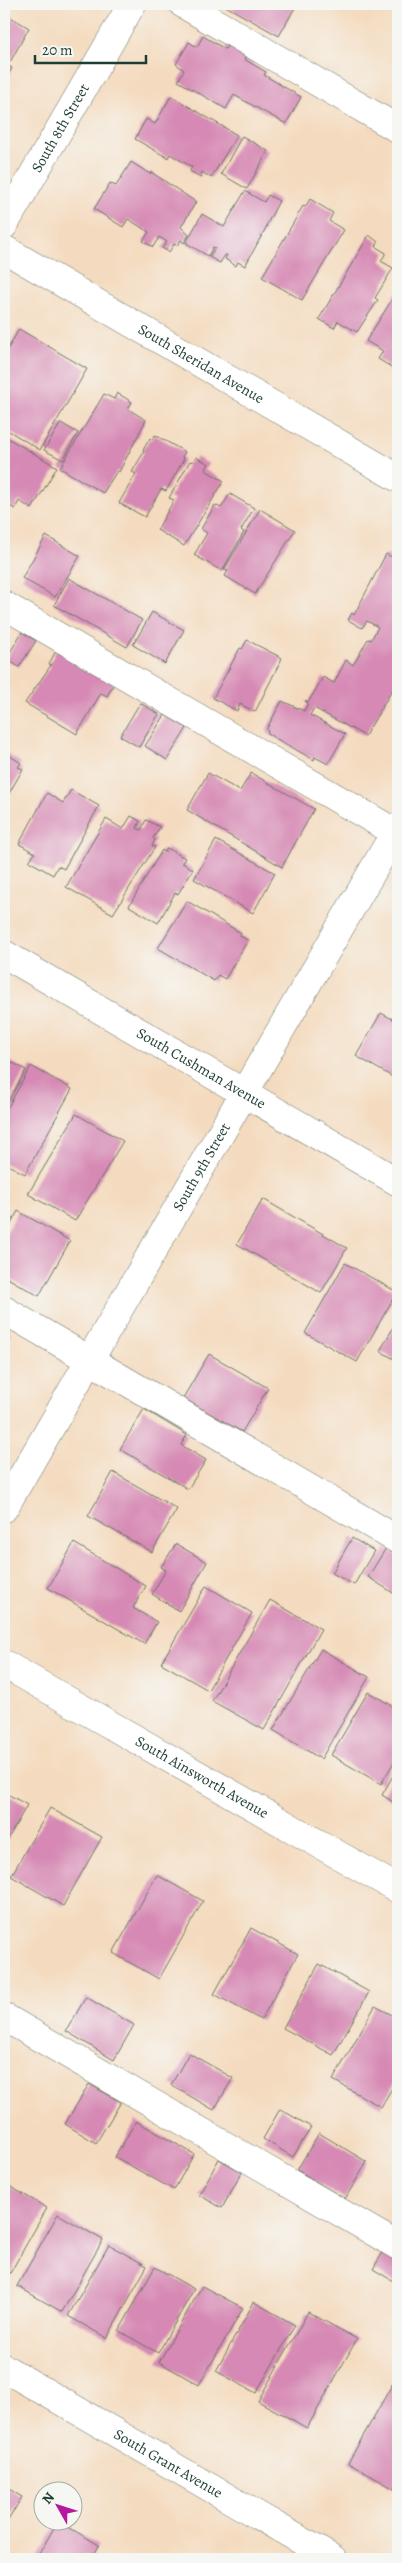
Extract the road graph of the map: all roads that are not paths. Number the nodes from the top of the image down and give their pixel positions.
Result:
1 (132, 4) edge
2 (183, 4) edge
3 (398, 129) edge
4 (4, 225) edge
5 (4, 249) edge
6 (398, 478) edge
7 (4, 605) edge
8 (397, 831) edge
9 (4, 954) edge
10 (244, 1093) junction
11 (398, 1182) edge
12 (4, 1310) edge
13 (89, 1360) junction
14 (4, 1508) edge
15 (398, 1540) edge
16 (4, 1664) edge
17 (398, 1889) edge
18 (4, 2017) edge
19 (398, 2246) edge
20 (4, 2368) edge
21 (333, 2559) edge

1 - 4 street, South 8th Street
2 - 3 street
5 - 6 street, South Sheridan Avenue
7 - 8 street
8 - 10 street, South 9th Street
9 - 10 street, South Cushman Avenue
10 - 11 street, South Cushman Avenue
10 - 13 street, South 9th Street
12 - 13 street
13 - 14 street, South 9th Street
13 - 15 street
16 - 17 street, South Ainsworth Avenue
18 - 19 street
20 - 21 street, South Grant Avenue

